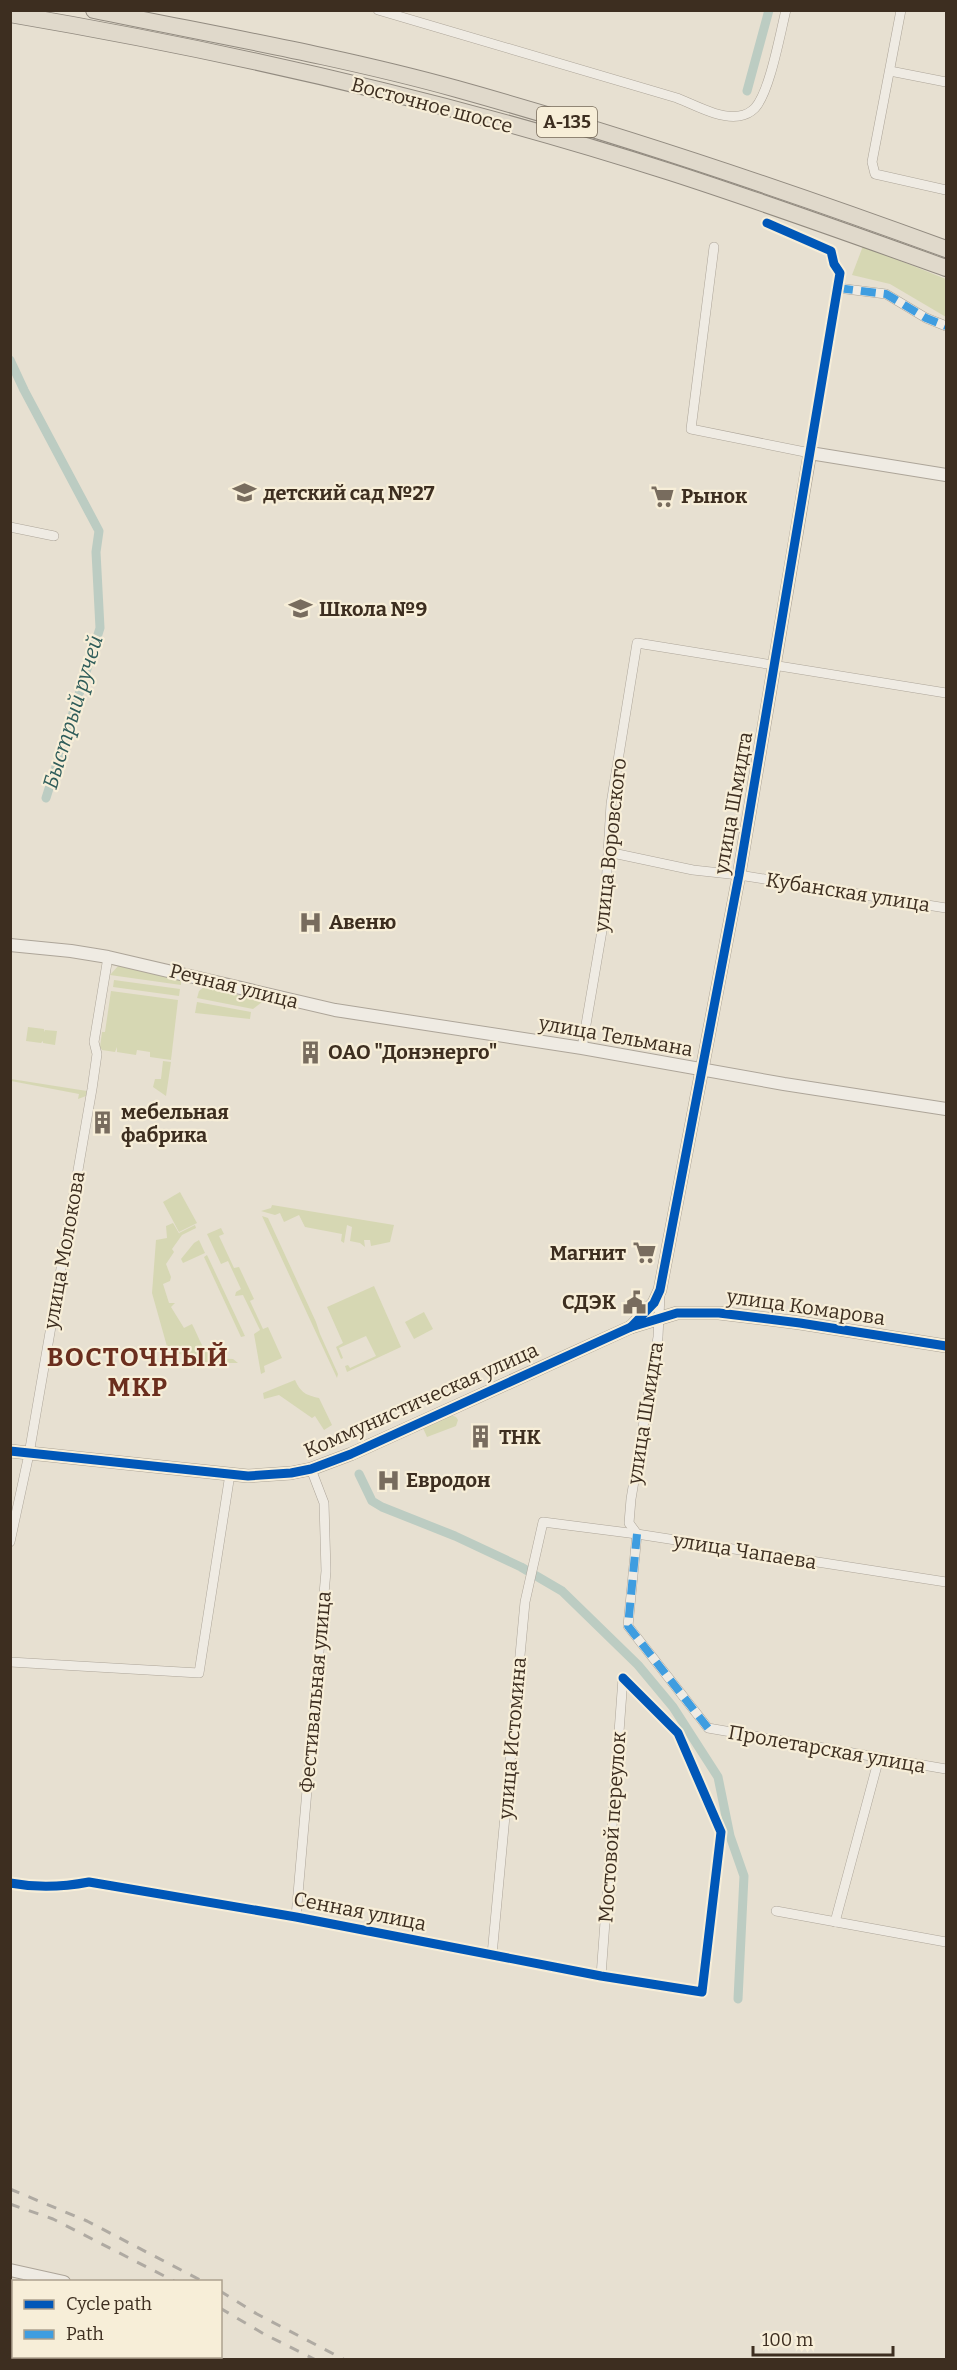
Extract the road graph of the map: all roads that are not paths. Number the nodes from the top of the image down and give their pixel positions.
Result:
1 (94, 10) edge
2 (378, 10) edge
3 (786, 10) edge
4 (901, 10) edge
5 (10, 14) edge
6 (890, 70) junction
7 (946, 82) edge
8 (946, 190) edge
9 (767, 223) dead end
10 (714, 247) dead end
11 (946, 249) edge
12 (946, 268) edge
13 (838, 288) junction
14 (946, 326) edge
15 (810, 453) junction
16 (946, 474) edge
17 (10, 527) edge
18 (54, 536) dead end
19 (774, 666) junction
20 (946, 693) edge
21 (608, 852) junction
22 (739, 875) junction
23 (946, 908) edge
24 (10, 945) edge
25 (108, 957) junction
26 (458, 1029) joint
27 (582, 1048) junction
28 (703, 1069) junction
29 (946, 1109) edge
30 (660, 1290) junction
31 (660, 1317) junction
32 (631, 1327) junction
33 (946, 1346) edge
34 (10, 1450) edge
35 (29, 1454) junction
36 (311, 1469) junction
37 (230, 1474) junction
38 (543, 1522) joint
39 (637, 1534) junction
40 (10, 1542) edge
41 (946, 1582) edge
42 (10, 1662) edge
43 (708, 1728) joint
44 (879, 1758) junction
45 (946, 1769) edge
46 (10, 1883) edge
47 (776, 1911) dead end
48 (296, 1917) junction
49 (835, 1922) junction
50 (946, 1942) edge
51 (492, 1955) junction
52 (601, 1976) junction
53 (702, 1992) joint
54 (10, 2270) edge
55 (55, 2280) edge

1 - 11 highway, Восточное шоссе / А-135
2 - 3 street
4 - 6 street
5 - 12 highway, Восточное шоссе / А-135
6 - 7 street
6 - 8 street
9 - 13 street, улица Шмидта
10 - 15 street
13 - 14 street
13 - 15 street, улица Шмидта
15 - 16 street
15 - 19 street, улица Шмидта
17 - 18 street
19 - 20 street
19 - 21 street, улица Воровского
19 - 22 street, улица Шмидта
21 - 22 street, Кубанская улица
21 - 27 street, улица Воровского
22 - 23 street, Кубанская улица
22 - 28 street, улица Шмидта
24 - 25 street, Речная улица
25 - 26 street, Речная улица
25 - 35 street, улица Молокова
26 - 27 street, улица Тельмана
27 - 28 street, улица Тельмана
28 - 29 street, улица Тельмана
28 - 30 street, улица Шмидта
30 - 31 street, улица Шмидта
30 - 32 street, улица Шмидта
31 - 32 street, Коммунистическая улица
31 - 33 street, улица Комарова
31 - 39 street, улица Шмидта
32 - 36 street, Коммунистическая улица
34 - 35 street, Коммунистическая улица
35 - 37 street, Коммунистическая улица
35 - 40 street, улица Молокова
36 - 37 street, Коммунистическая улица
36 - 48 street, Фестивальная улица
37 - 42 street
38 - 39 street, улица Чапаева
38 - 51 street, улица Истомина
39 - 41 street, улица Чапаева
39 - 43 street, улица Шмидта
43 - 44 street, Пролетарская улица
44 - 45 street, Пролетарская улица
44 - 49 street
46 - 48 street, Сенная улица
47 - 49 street
48 - 51 street, Сенная улица
49 - 50 street
51 - 52 street, Сенная улица
52 - 53 street, Сенная улица
52 - 53 street, Мостовой переулок
54 - 55 street

